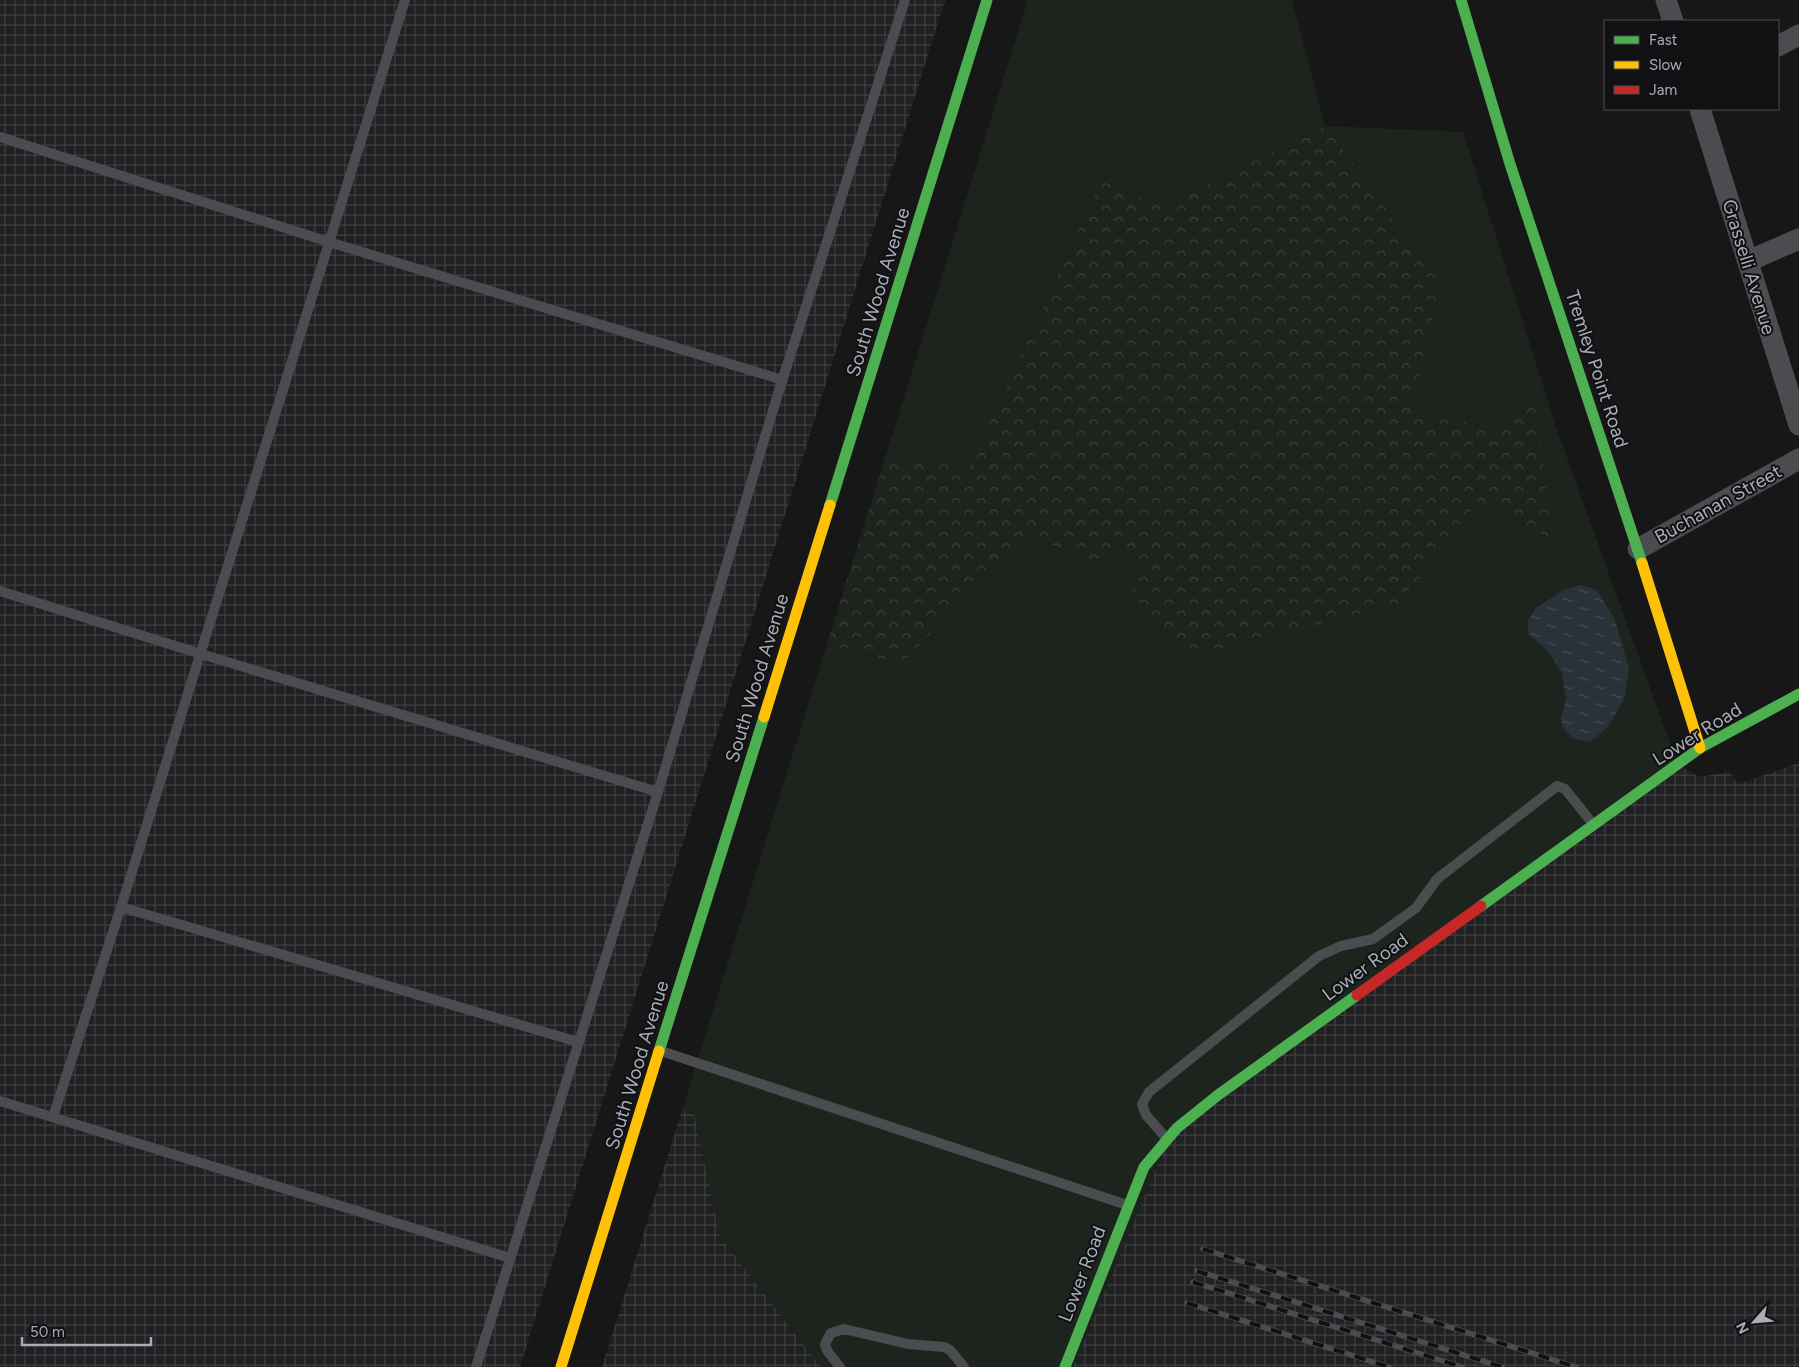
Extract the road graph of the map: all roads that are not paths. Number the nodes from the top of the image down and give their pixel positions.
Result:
1 (405, 0) edge
2 (905, 0) edge
3 (987, 0) edge
4 (1461, 0) edge
5 (1666, 0) edge
6 (1672, 20) edge
7 (1799, 35) edge
8 (1779, 45) edge
9 (1700, 110) edge
10 (0, 137) edge
11 (1799, 239) edge
12 (329, 242) junction
13 (1748, 261) junction
14 (783, 380) junction
15 (1799, 425) edge
16 (1799, 459) edge
17 (1638, 549) junction
18 (0, 591) edge
19 (201, 654) junction
20 (1799, 694) edge
21 (1700, 748) junction
22 (658, 792) junction
23 (1593, 825) junction
24 (121, 907) junction
25 (578, 1042) junction
26 (660, 1051) junction
27 (0, 1101) edge
28 (53, 1117) junction
29 (1167, 1139) junction
30 (1128, 1205) junction
31 (510, 1258) junction
32 (476, 1367) edge
33 (561, 1367) edge
34 (840, 1367) edge
35 (964, 1367) edge
36 (1065, 1367) edge

1 - 12 lane
2 - 14 lane
3 - 26 street, South Wood Avenue
4 - 17 street, Tremley Point Road
5 - 6 street
7 - 8 street
9 - 13 street, Grasselli Avenue
10 - 12 lane
11 - 13 street
12 - 14 lane
12 - 19 lane
13 - 15 street, Grasselli Avenue
14 - 22 lane
16 - 17 street, Buchanan Street
17 - 21 street, Tremley Point Road
18 - 19 lane
19 - 22 lane
19 - 24 lane
20 - 21 street, Lower Road
21 - 23 street, Lower Road
22 - 25 lane
23 - 29 street, Lower Road
23 - 29 lane
24 - 25 lane
24 - 28 lane
25 - 31 lane
26 - 30 lane
26 - 33 street, South Wood Avenue
27 - 28 lane
28 - 31 lane
29 - 30 street, Lower Road
30 - 36 street, Lower Road
31 - 32 lane
34 - 35 lane

